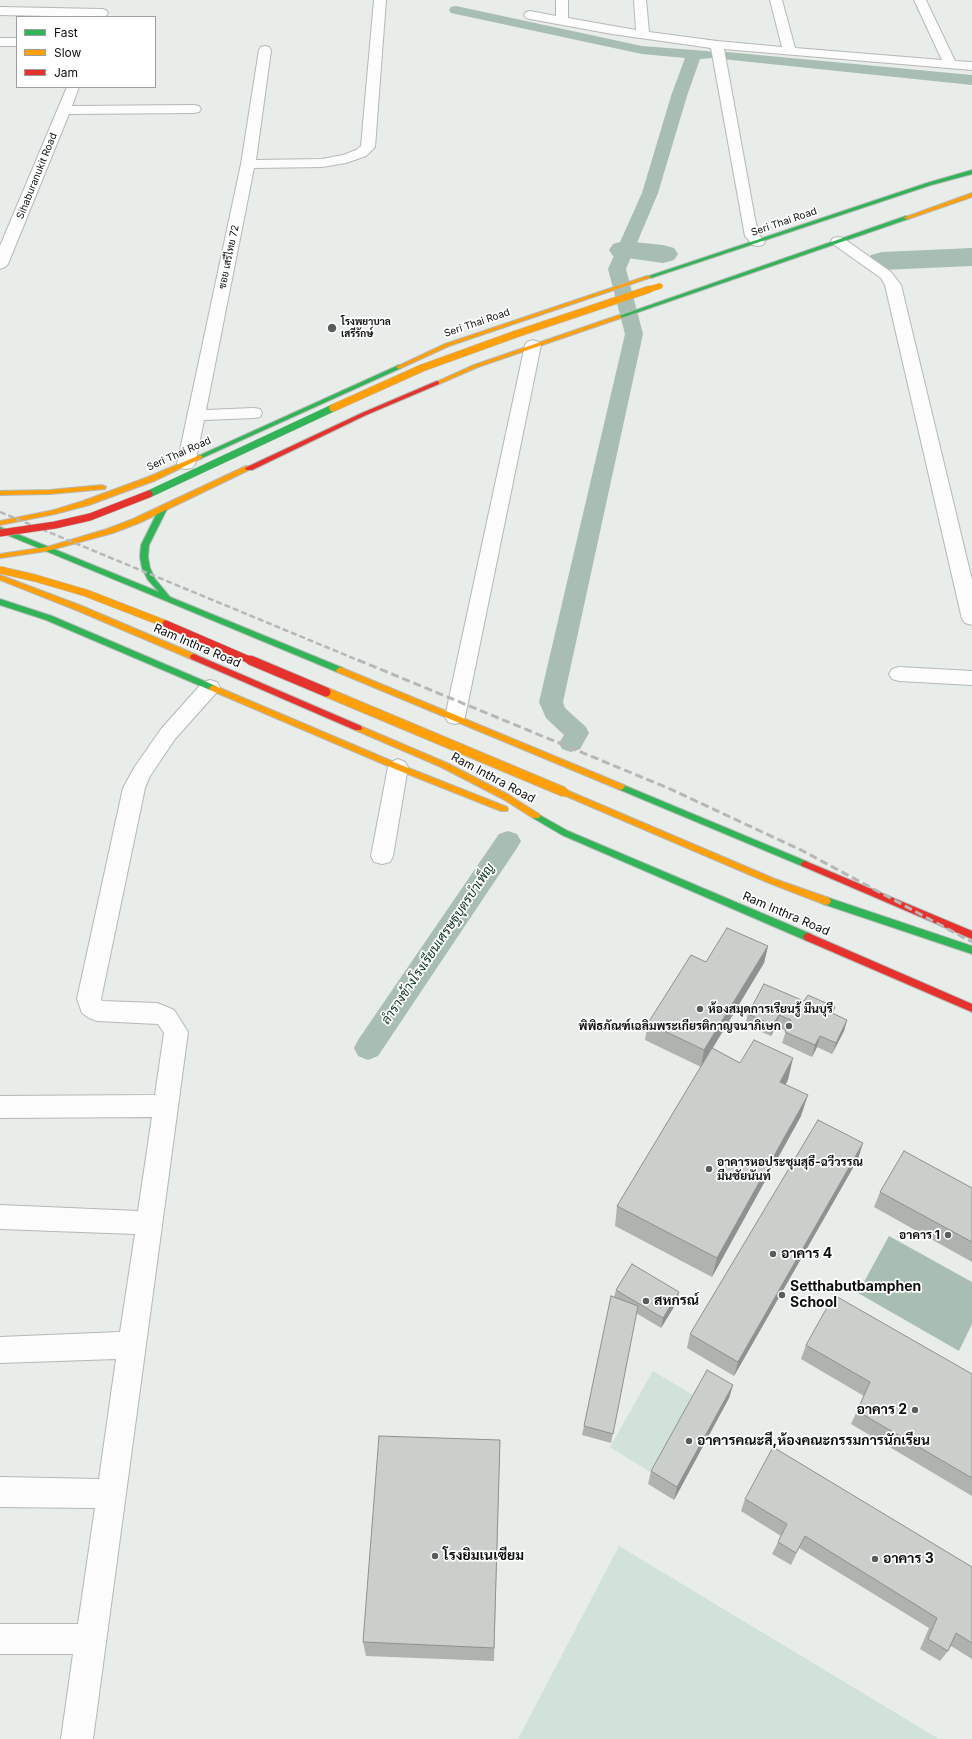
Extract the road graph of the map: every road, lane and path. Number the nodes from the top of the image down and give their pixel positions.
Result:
1 (107, 0) edge
2 (380, 0) edge
3 (562, 0) edge
4 (640, 0) edge
5 (776, 0) edge
6 (920, 0) edge
7 (0, 11) edge
8 (101, 15) edge
9 (530, 15) dead end
10 (562, 21) junction
11 (643, 34) junction
12 (0, 42) edge
13 (16, 42) edge
14 (717, 45) junction
15 (927, 48) dead end
16 (265, 50) dead end
17 (789, 50) junction
18 (933, 62) junction
19 (950, 64) junction
20 (972, 66) edge
21 (73, 88) edge
22 (194, 109) dead end
23 (64, 110) junction
24 (248, 164) junction
25 (972, 174) edge
26 (937, 191) dead end
27 (972, 195) edge
28 (838, 241) junction
29 (758, 242) junction
30 (0, 264) edge
31 (664, 284) dead end
32 (533, 345) junction
33 (372, 378) junction
34 (397, 400) junction
35 (254, 413) dead end
36 (196, 415) junction
37 (186, 464) junction
38 (151, 479) junction
39 (0, 492) edge
40 (163, 509) junction
41 (0, 523) edge
42 (0, 530) edge
43 (0, 534) edge
44 (47, 549) junction
45 (0, 556) edge
46 (0, 570) edge
47 (0, 577) edge
48 (168, 598) junction
49 (0, 602) edge
50 (972, 619) edge
51 (318, 660) junction
52 (899, 674) dead end
53 (972, 678) edge
54 (210, 687) junction
55 (290, 692) junction
56 (455, 717) junction
57 (398, 767) junction
58 (565, 833) junction
59 (382, 856) dead end
60 (972, 935) edge
61 (972, 950) edge
62 (972, 1008) edge
63 (165, 1106) junction
64 (0, 1108) edge
65 (0, 1217) edge
66 (150, 1223) junction
67 (132, 1345) junction
68 (0, 1350) edge
69 (0, 1492) edge
70 (112, 1494) junction
71 (0, 1639) edge
72 (91, 1639) junction
73 (77, 1739) edge

1 - 8 street
2 - 24 street
3 - 10 street
4 - 11 street
5 - 17 street
6 - 19 street
7 - 8 street
9 - 10 street
10 - 11 street
11 - 14 street
12 - 13 street
14 - 17 street
14 - 29 street
15 - 18 street
16 - 24 street, ซอย เสรีไทย 72
17 - 18 street
18 - 19 street
19 - 20 street
21 - 23 street, Sihaburanukit Road
22 - 23 street
23 - 30 street, Sihaburanukit Road
24 - 36 street, ซอย เสรีไทย 72
25 - 26 main road
25 - 29 main road, Seri Thai Road
27 - 28 main road
28 - 32 main road
28 - 50 street
29 - 33 main road, Seri Thai Road
31 - 43 main road, bridge
32 - 34 main road
32 - 56 street
33 - 34 main road
33 - 37 main road, Seri Thai Road
34 - 40 main road
35 - 36 street
36 - 37 street, ซอย เสรีไทย 72
37 - 38 main road, Seri Thai Road
38 - 39 main road
38 - 41 main road, Seri Thai Road
40 - 44 main road
40 - 48 main road
42 - 44 main road
44 - 45 main road
44 - 48 main road
46 - 61 main road, bridge
47 - 55 main road, Ram Inthra Road
48 - 51 main road
49 - 54 main road
51 - 55 main road
51 - 56 main road
52 - 53 street
54 - 57 main road
54 - 63 street
55 - 58 main road, Ram Inthra Road
56 - 60 main road
57 - 58 main road
57 - 59 street
58 - 62 main road, Ram Inthra Road
63 - 64 street
63 - 66 street
65 - 66 street
66 - 67 street
67 - 68 street
67 - 70 street
69 - 70 street
70 - 72 street
71 - 72 street
72 - 73 street

